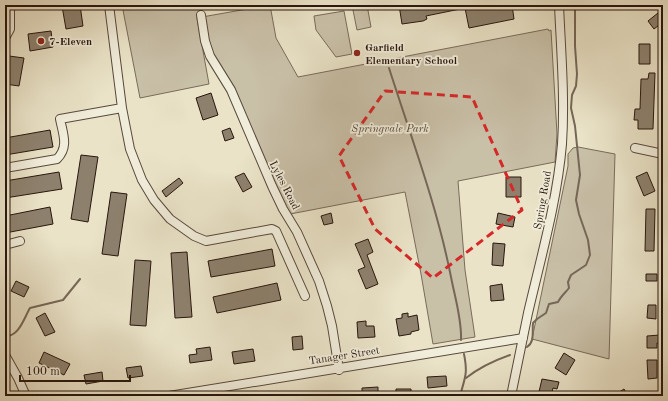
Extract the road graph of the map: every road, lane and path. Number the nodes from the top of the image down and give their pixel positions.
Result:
1 (10, 5) edge
2 (109, 5) edge
3 (559, 5) edge
4 (201, 15) dead end
5 (5, 38) edge
6 (122, 108) junction
7 (634, 148) dead end
8 (663, 154) edge
9 (5, 168) edge
10 (20, 241) dead end
11 (5, 245) edge
12 (305, 296) dead end
13 (523, 338) junction
14 (5, 356) edge
15 (339, 369) junction
16 (26, 396) edge
17 (174, 396) edge
18 (511, 396) edge

1 - 5 street
2 - 6 street
3 - 13 street, Spring Road
4 - 15 street, Lyles Road
6 - 9 street
6 - 12 street
7 - 8 street
10 - 11 street
13 - 15 street, Tanager Street
13 - 18 street, Spring Road
14 - 16 street
15 - 17 street, Tanager Street

